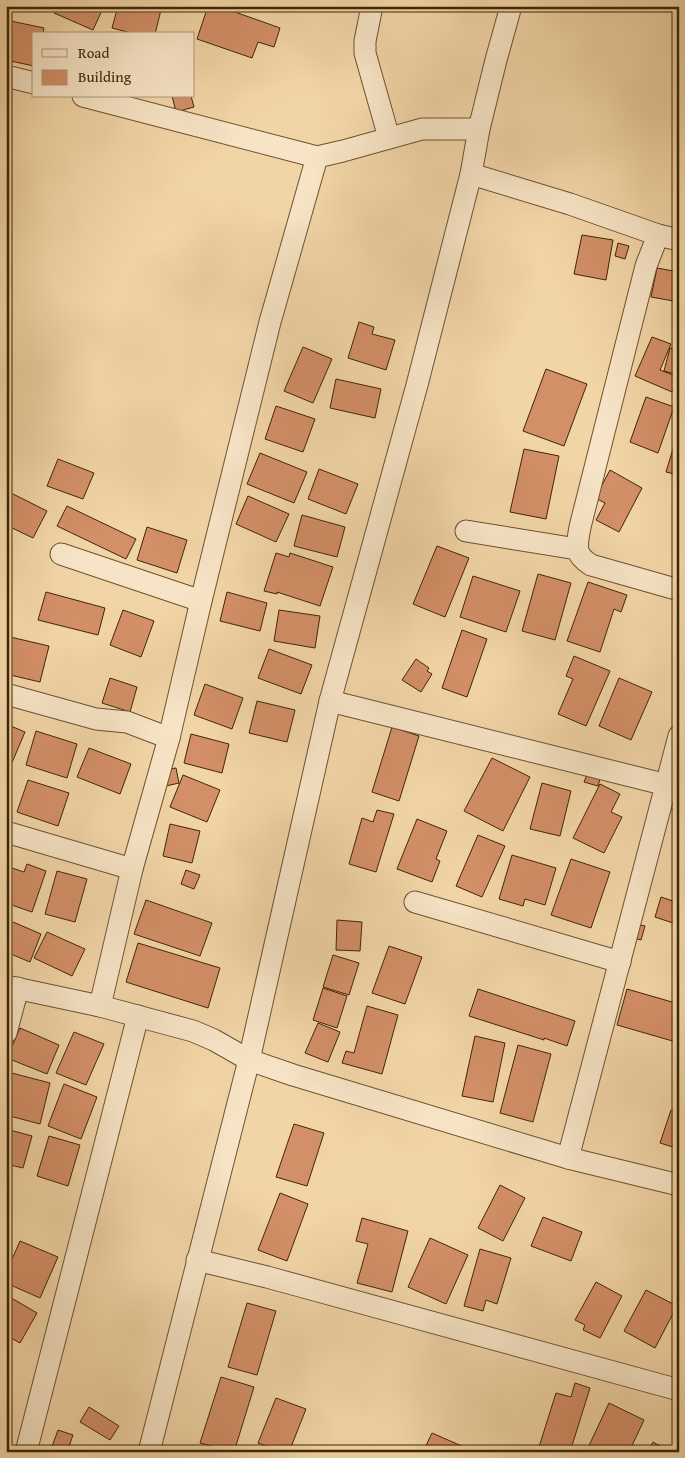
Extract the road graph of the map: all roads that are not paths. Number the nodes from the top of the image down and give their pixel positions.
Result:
1 (372, 6) edge
2 (511, 6) edge
3 (6, 76) edge
4 (32, 82) edge
5 (91, 98) edge
6 (479, 129) junction
7 (389, 138) junction
8 (316, 157) junction
9 (471, 174) junction
10 (658, 235) junction
11 (679, 240) edge
12 (466, 531) dead end
13 (577, 549) junction
14 (61, 554) dead end
15 (679, 590) edge
16 (201, 601) junction
17 (6, 694) edge
18 (330, 701) junction
19 (679, 736) edge
20 (169, 738) junction
21 (667, 785) junction
22 (6, 832) edge
23 (132, 869) junction
24 (415, 902) dead end
25 (620, 962) junction
26 (12, 987) edge
27 (100, 1006) junction
28 (138, 1016) junction
29 (6, 1033) edge
30 (250, 1060) junction
31 (568, 1158) junction
32 (679, 1185) edge
33 (197, 1260) junction
34 (679, 1390) edge
35 (26, 1452) edge
36 (149, 1452) edge

1 - 7 street
2 - 6 street
3 - 4 street
5 - 8 street
6 - 7 street
6 - 9 street
7 - 8 street
8 - 16 street
9 - 10 street
9 - 18 street
10 - 11 street
10 - 13 street
12 - 13 street
13 - 15 street
14 - 16 street
16 - 20 street
17 - 20 street
18 - 21 street
18 - 30 street
19 - 21 street
20 - 23 street
21 - 25 street
22 - 23 street
23 - 27 street
24 - 25 street
25 - 31 street
26 - 27 street
26 - 29 street
27 - 28 street
28 - 30 street
28 - 35 street
30 - 31 street
30 - 33 street
31 - 32 street
33 - 34 street
33 - 36 street

